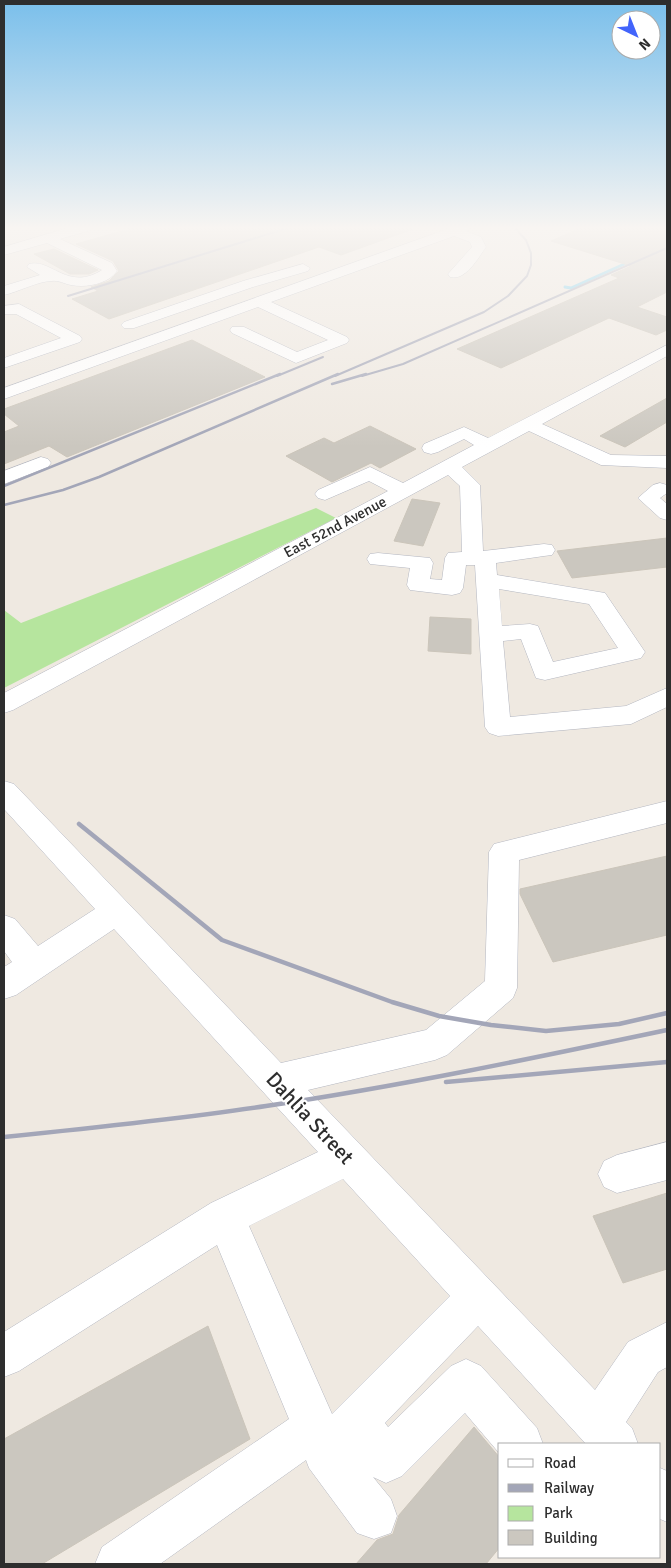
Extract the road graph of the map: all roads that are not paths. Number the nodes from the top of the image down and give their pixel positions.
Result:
1 (202, 300) edge
2 (263, 300) edge
3 (258, 302) junction
4 (4, 310) edge
5 (28, 314) junction
6 (283, 314) junction
7 (159, 315) junction
8 (4, 322) edge
9 (129, 325) dead end
10 (186, 328) junction
11 (53, 346) junction
12 (667, 350) edge
13 (4, 363) edge
14 (85, 364) junction
15 (4, 394) edge
16 (528, 424) junction
17 (488, 445) junction
18 (430, 448) dead end
19 (41, 463) dead end
20 (667, 463) edge
21 (450, 466) junction
22 (4, 478) edge
23 (660, 489) dead end
24 (403, 491) junction
25 (324, 494) dead end
26 (667, 514) edge
27 (544, 550) dead end
28 (378, 559) dead end
29 (481, 566) junction
30 (491, 634) junction
31 (667, 697) edge
32 (7, 705) edge
33 (667, 710) edge
34 (631, 715) junction
35 (4, 775) edge
36 (12, 799) edge
37 (667, 812) edge
38 (117, 911) junction
39 (4, 928) edge
40 (34, 966) junction
41 (4, 985) edge
42 (276, 1081) junction
43 (346, 1156) junction
44 (667, 1161) edge
45 (617, 1174) dead end
46 (225, 1217) junction
47 (478, 1297) junction
48 (667, 1343) edge
49 (4, 1356) edge
50 (332, 1433) junction
51 (607, 1434) edge
52 (520, 1443) edge
53 (374, 1516) dead end
54 (119, 1564) edge

1 - 7 street
2 - 3 street
3 - 6 street
3 - 10 street
4 - 5 street
5 - 8 street
5 - 11 street
6 - 6 street
7 - 9 street
7 - 10 street
10 - 14 street
11 - 13 street
11 - 14 street
12 - 16 street, East 52nd Avenue
14 - 15 street
16 - 17 street, East 52nd Avenue
16 - 20 street
17 - 18 street
17 - 21 street, East 52nd Avenue
19 - 22 street
21 - 24 street, East 52nd Avenue
21 - 29 street
23 - 26 street
24 - 25 street
24 - 32 street, East 52nd Avenue
27 - 29 street
28 - 29 street
29 - 30 street
29 - 30 street
30 - 34 street
31 - 34 street
33 - 34 street
35 - 36 street, Dahlia Street
36 - 38 street, Dahlia Street
37 - 42 street
38 - 40 street
38 - 42 street, Dahlia Street
39 - 40 street
40 - 41 street
42 - 43 street, Dahlia Street
43 - 46 street
43 - 47 street, Dahlia Street
44 - 45 street
46 - 49 street
46 - 50 street
47 - 50 street
47 - 51 street, Dahlia Street
48 - 51 street
50 - 52 street
50 - 53 street
50 - 54 street

